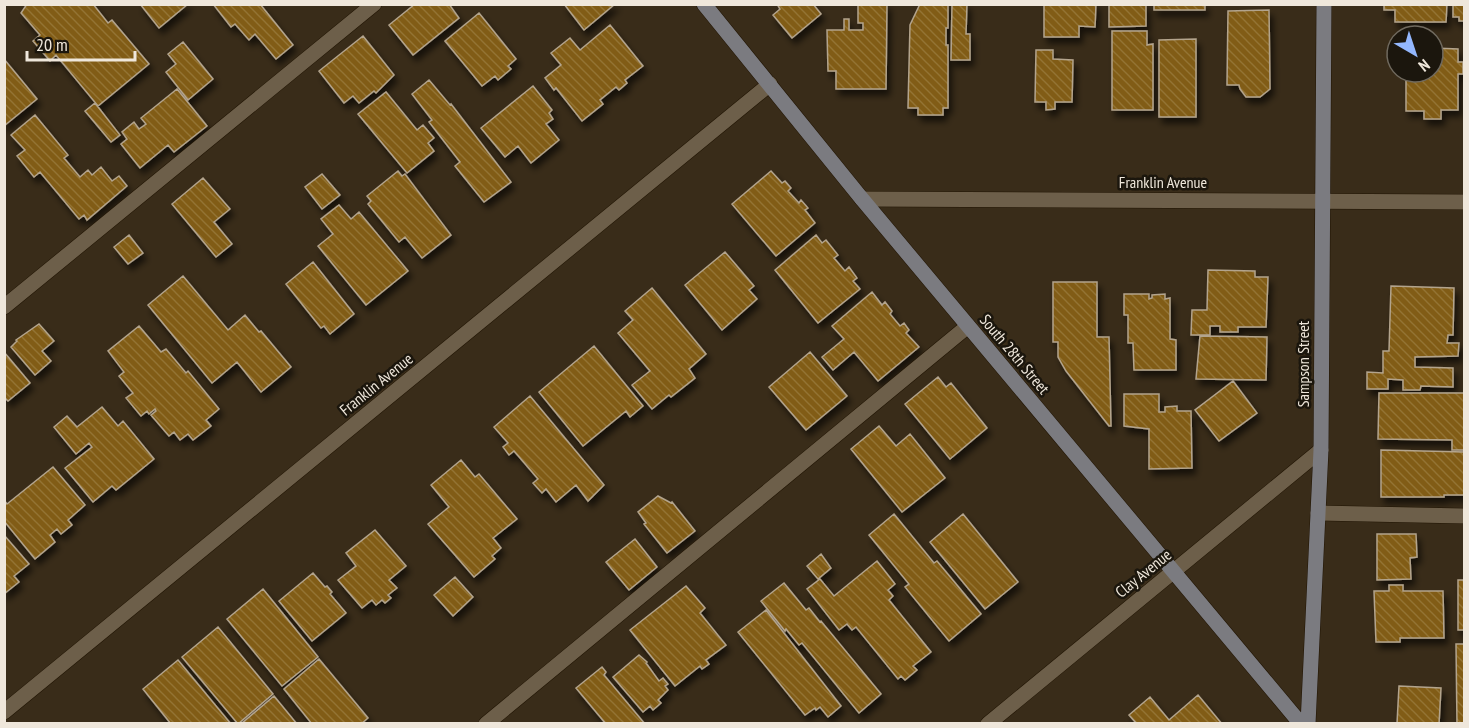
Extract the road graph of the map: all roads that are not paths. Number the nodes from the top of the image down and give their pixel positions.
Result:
1 (374, 4) edge
2 (704, 4) edge
3 (1324, 4) edge
4 (770, 84) junction
5 (862, 199) junction
6 (1322, 201) junction
7 (1464, 202) edge
8 (4, 307) edge
9 (968, 326) junction
10 (1321, 450) junction
11 (1318, 513) junction
12 (1464, 516) edge
13 (1174, 571) junction
14 (4, 712) edge
15 (486, 723) edge
16 (988, 723) edge
17 (1301, 723) edge
18 (1308, 723) edge

1 - 8 street
2 - 4 street, South 28th Street
3 - 6 street, Sampson Street
4 - 5 street, South 28th Street
4 - 14 street, Franklin Avenue
5 - 6 street, Franklin Avenue
5 - 9 street, South 28th Street
6 - 7 street, Franklin Avenue
6 - 10 street, Sampson Street
9 - 13 street, South 28th Street
9 - 15 street
10 - 11 street, Sampson Street
10 - 13 street, Clay Avenue
11 - 12 street
11 - 18 street, Sampson Street
13 - 16 street, Clay Avenue
13 - 17 street, South 28th Street

